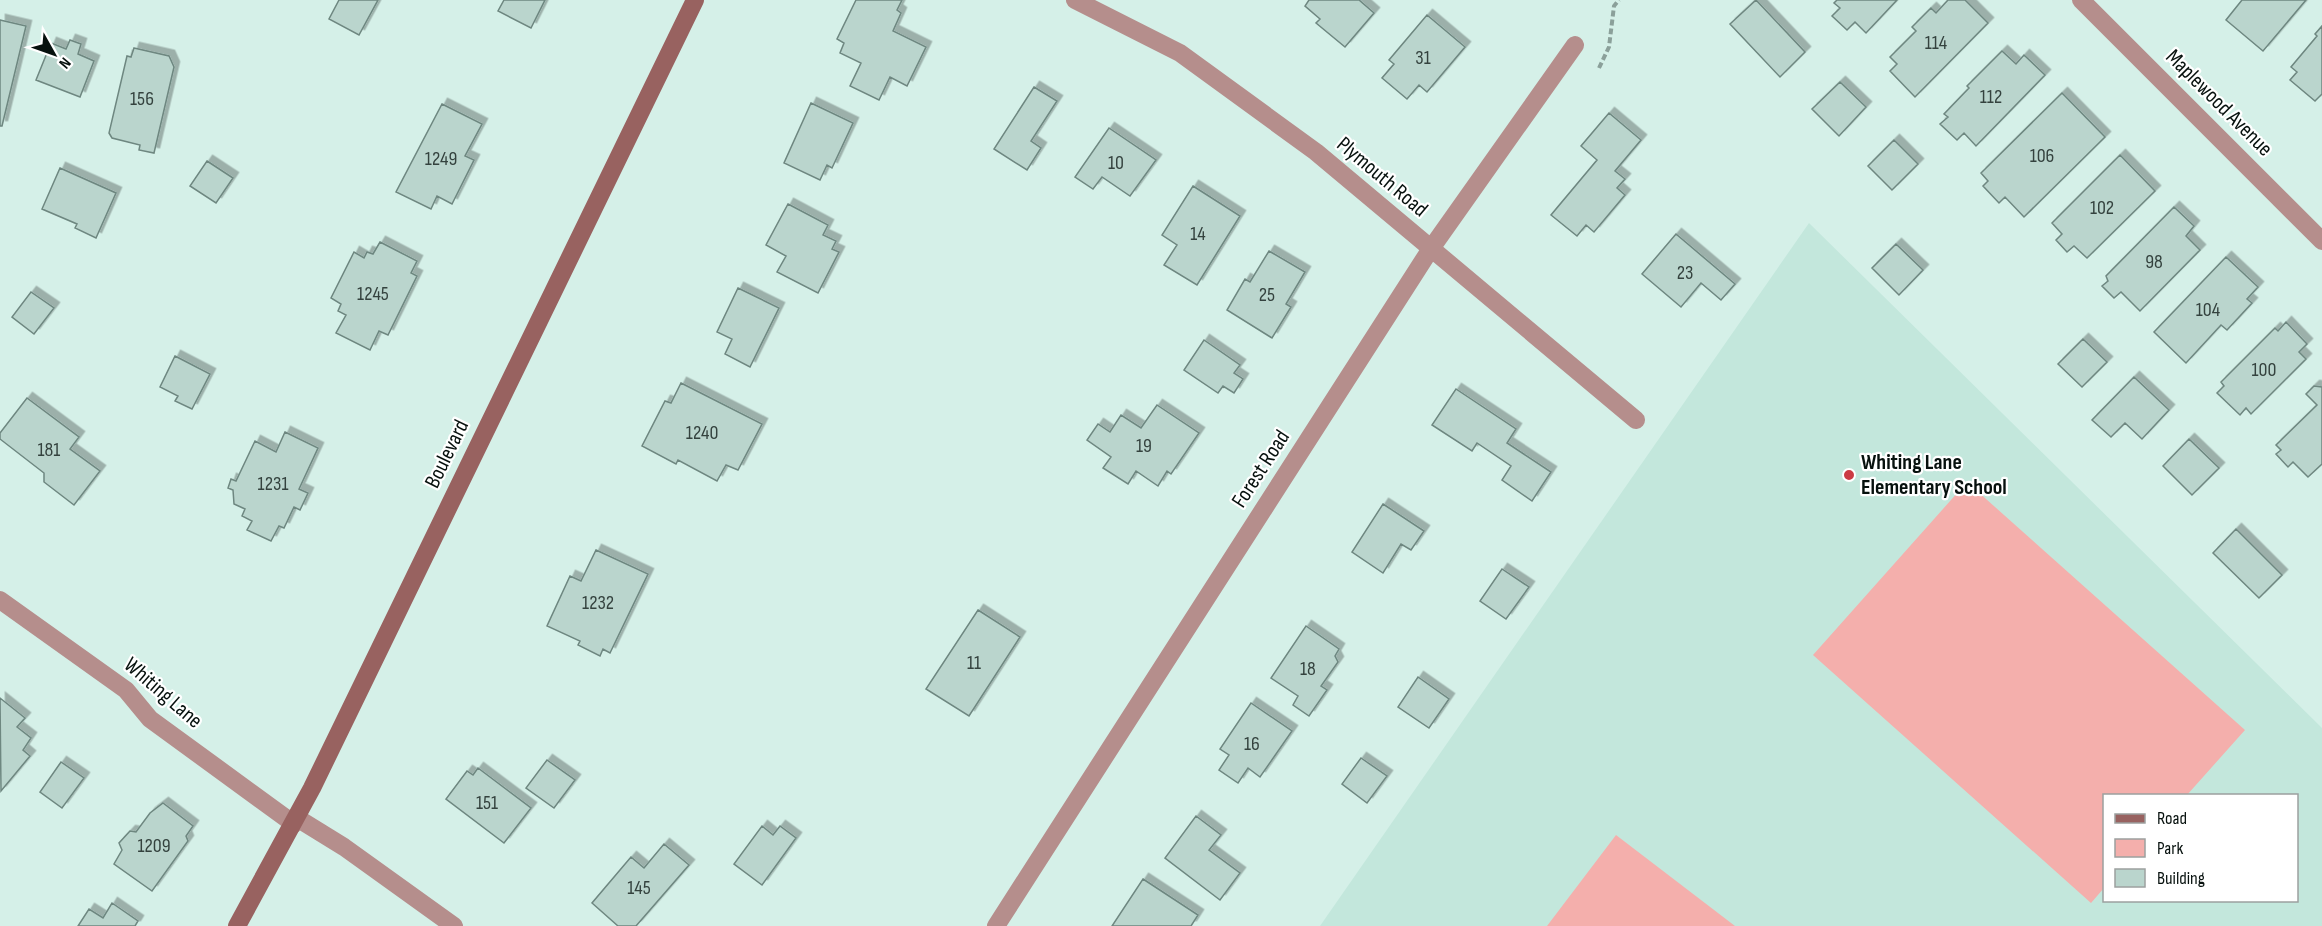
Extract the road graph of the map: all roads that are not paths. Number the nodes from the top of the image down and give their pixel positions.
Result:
1 (695, 0) edge
2 (1076, 0) edge
3 (2081, 0) edge
4 (1575, 45) dead end
5 (2322, 241) edge
6 (1430, 250) junction
7 (1636, 420) dead end
8 (0, 600) edge
9 (295, 821) junction
10 (237, 926) edge
11 (454, 926) edge
12 (996, 926) edge

1 - 9 main road, Boulevard
2 - 6 street, Plymouth Road
3 - 5 street, Maplewood Avenue
4 - 6 street, Forest Road
6 - 7 street, Plymouth Road
6 - 12 street, Forest Road
8 - 9 street, Whiting Lane
9 - 10 main road, Boulevard
9 - 11 street, Whiting Lane

